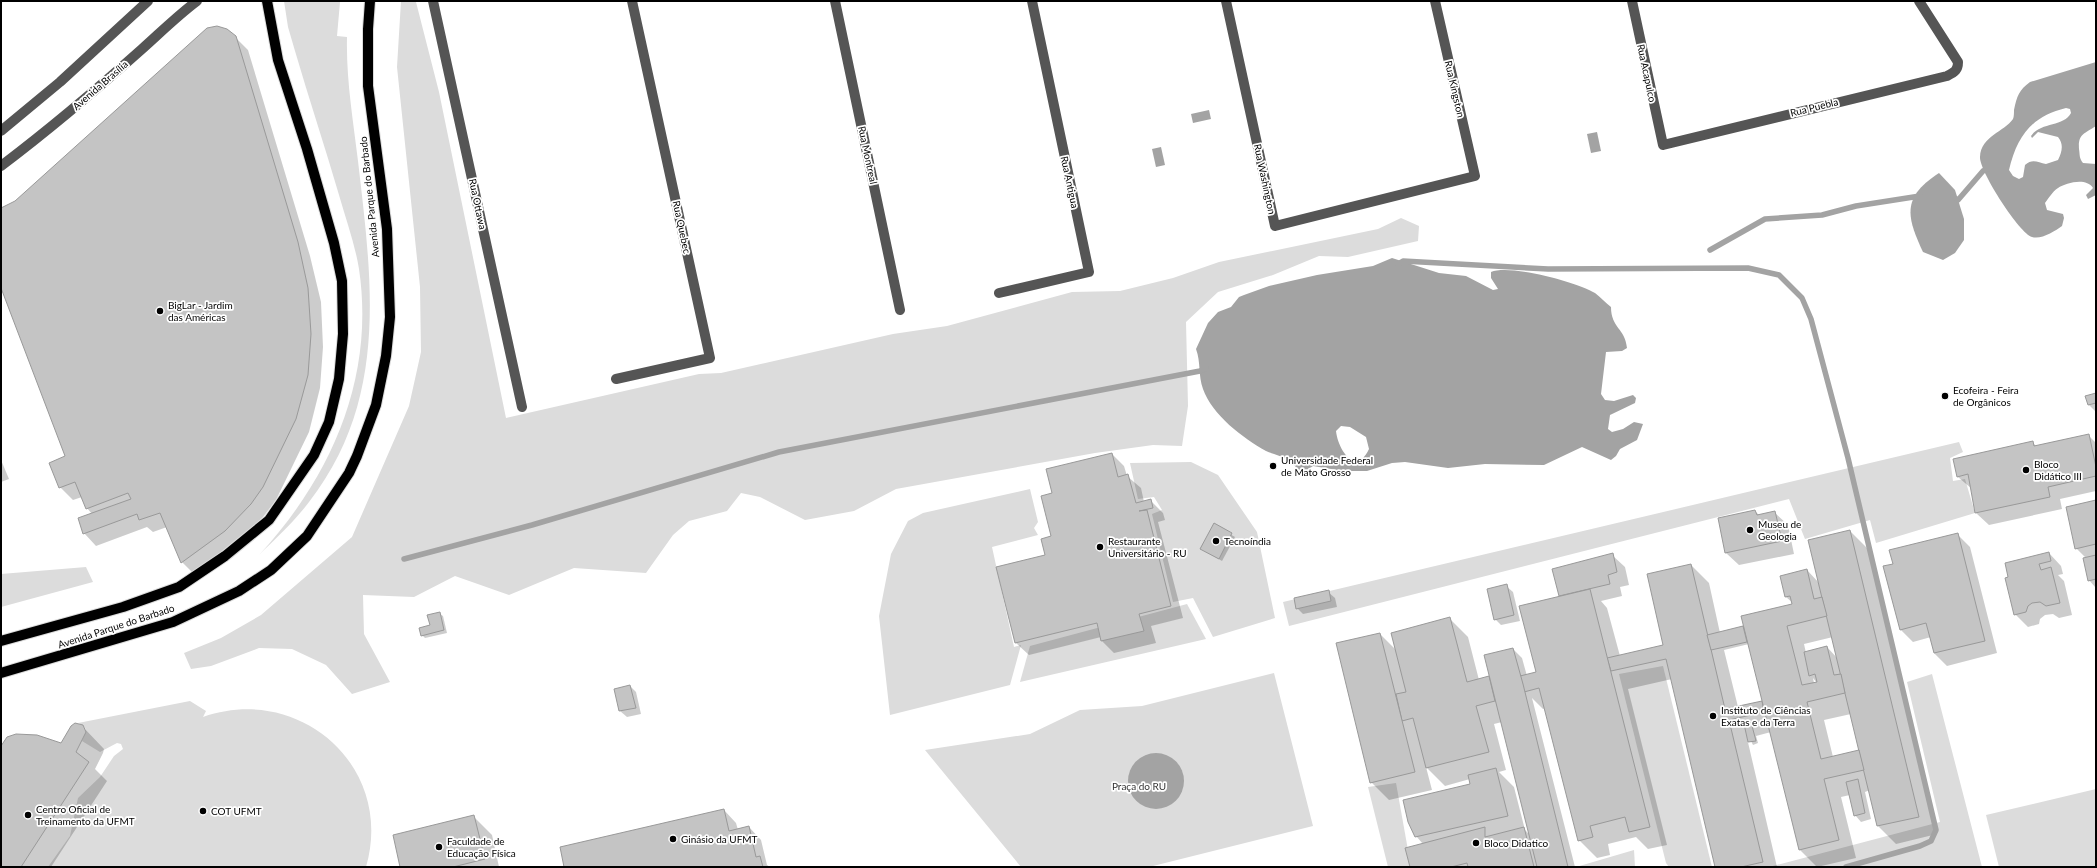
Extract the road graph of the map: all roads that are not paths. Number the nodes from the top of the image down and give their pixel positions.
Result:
1 (148, 1) edge
2 (197, 1) edge
3 (267, 1) edge
4 (370, 1) edge
5 (433, 1) edge
6 (632, 1) edge
7 (836, 1) edge
8 (1032, 1) edge
9 (1226, 1) edge
10 (1435, 1) edge
11 (1632, 1) edge
12 (1919, 1) edge
13 (1, 131) edge
14 (1662, 145) joint
15 (1, 166) edge
16 (1476, 176) joint
17 (999, 293) dead end
18 (900, 310) dead end
19 (616, 379) dead end
20 (522, 406) dead end
21 (1, 641) edge
22 (1, 673) edge

1 - 13 street
2 - 15 street, Avenida Brasília
3 - 21 main road, Avenida Parque do Barbado
4 - 22 main road, Avenida Parque do Barbado
5 - 20 street, Rua Ottawa
6 - 19 street, Rua Quebec
7 - 18 street, Rua Montreal
8 - 17 street, Rua Antigua
9 - 16 street, Rua Washington
10 - 16 street, Rua Kingston
11 - 14 street, Rua Acapulco
12 - 14 street, Rua Puebla

